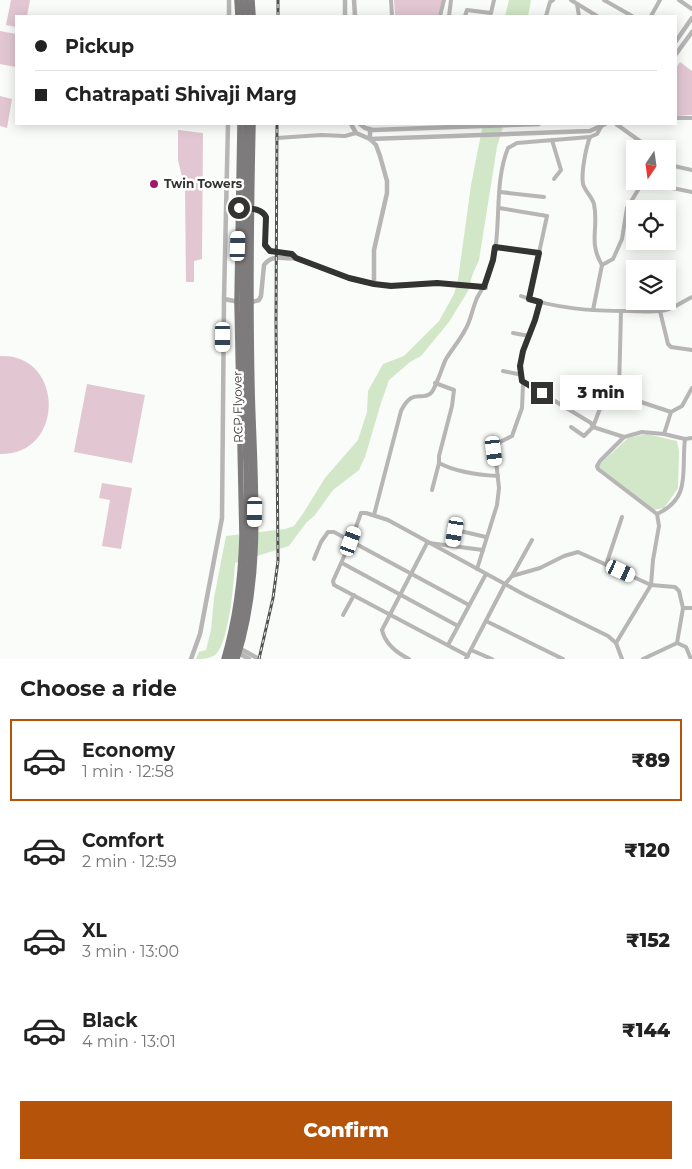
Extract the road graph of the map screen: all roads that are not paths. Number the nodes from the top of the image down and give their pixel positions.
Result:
1 (229, 0) edge
2 (237, 0) edge
3 (242, 0) edge
4 (247, 0) edge
5 (252, 0) edge
6 (344, 0) edge
7 (354, 0) edge
8 (392, 0) edge
9 (444, 0) edge
10 (451, 0) edge
11 (494, 0) edge
12 (553, 0) edge
13 (571, 0) edge
14 (604, 0) edge
15 (660, 0) edge
16 (679, 0) edge
17 (576, 4) junction
18 (692, 9) edge
19 (229, 15) edge
20 (238, 15) edge
21 (243, 15) edge
22 (248, 15) edge
23 (253, 15) edge
24 (345, 15) edge
25 (354, 15) edge
26 (392, 15) edge
27 (440, 15) edge
28 (449, 15) edge
29 (465, 15) edge
30 (546, 15) edge
31 (579, 15) edge
32 (595, 15) edge
33 (630, 15) edge
34 (652, 15) edge
35 (692, 18) edge
36 (692, 32) edge
37 (677, 39) edge
38 (677, 53) edge
39 (677, 118) edge
40 (692, 118) edge
41 (228, 125) edge
42 (240, 125) edge
43 (244, 125) edge
44 (249, 125) edge
45 (253, 125) edge
46 (352, 125) edge
47 (361, 125) edge
48 (492, 125) edge
49 (521, 125) edge
50 (600, 125) edge
51 (602, 125) edge
52 (617, 125) edge
53 (370, 130) junction
54 (356, 133) junction
55 (521, 133) junction
56 (277, 138) dead end
57 (590, 138) junction
58 (370, 139) junction
59 (552, 140) junction
60 (638, 140) edge
61 (676, 166) edge
62 (692, 170) edge
63 (554, 179) dead end
64 (500, 192) junction
65 (692, 192) edge
66 (544, 197) dead end
67 (239, 208) junction
68 (499, 208) junction
69 (252, 209) junction
70 (495, 247) junction
71 (539, 253) junction
72 (296, 258) junction
73 (602, 265) junction
74 (374, 284) junction
75 (485, 288) junction
76 (521, 296) dead end
77 (692, 297) edge
78 (224, 299) junction
79 (529, 299) junction
80 (237, 302) junction
81 (540, 302) junction
82 (250, 303) junction
83 (593, 310) junction
84 (621, 311) junction
85 (660, 311) junction
86 (513, 333) dead end
87 (530, 336) junction
88 (692, 350) edge
89 (503, 371) dead end
90 (522, 375) junction
91 (522, 381) junction
92 (436, 383) junction
93 (619, 390) junction
94 (691, 391) edge
95 (671, 412) junction
96 (592, 425) junction
97 (571, 427) dead end
98 (664, 434) junction
99 (624, 437) junction
100 (692, 438) edge
101 (685, 439) junction
102 (439, 463) junction
103 (498, 476) junction
104 (432, 490) dead end
105 (657, 514) junction
106 (374, 516) junction
107 (622, 517) dead end
108 (486, 537) junction
109 (532, 540) dead end
110 (351, 541) junction
111 (427, 543) junction
112 (452, 545) junction
113 (483, 550) junction
114 (314, 559) dead end
115 (342, 563) junction
116 (606, 565) junction
117 (477, 569) junction
118 (411, 573) junction
119 (486, 574) junction
120 (512, 576) junction
121 (505, 584) junction
122 (651, 585) junction
123 (400, 594) junction
124 (354, 595) junction
125 (469, 605) junction
126 (684, 608) junction
127 (692, 608) edge
128 (389, 614) junction
129 (343, 615) dead end
130 (486, 620) junction
131 (458, 626) junction
132 (616, 643) junction
133 (677, 643) junction
134 (228, 645) junction
135 (448, 646) junction
136 (471, 650) junction
137 (238, 653) edge
138 (467, 658) edge
139 (557, 658) edge
140 (192, 659) edge
141 (224, 659) edge
142 (228, 659) edge
143 (232, 659) edge
144 (249, 659) edge
145 (259, 659) edge
146 (409, 659) edge
147 (492, 659) edge
148 (563, 659) edge
149 (622, 659) edge
150 (643, 659) edge
151 (691, 659) edge

1 - 19 street
2 - 20 main road
3 - 21 main road
4 - 22 main road
5 - 23 main road
6 - 24 street
7 - 25 street
8 - 26 street
9 - 27 street
10 - 28 street
11 - 29 street
12 - 30 street
13 - 17 street
14 - 33 street
15 - 34 street
16 - 18 street
17 - 31 street
17 - 32 street
35 - 37 street
36 - 38 street
39 - 40 street
41 - 78 street
42 - 67 main road
43 - 142 main road, RCP Flyover
44 - 143 main road, RCP Flyover
45 - 69 main road
46 - 54 street
47 - 53 street
48 - 53 street
49 - 55 street
50 - 55 street
51 - 57 street
52 - 60 street
53 - 58 street
54 - 56 street
54 - 58 street
55 - 58 street
57 - 59 street
57 - 73 street
58 - 74 street
59 - 63 street
59 - 64 street
61 - 62 street
64 - 66 street
64 - 68 street
65 - 73 street
67 - 69 street
67 - 80 main road
68 - 70 street
68 - 71 street
69 - 72 street
69 - 82 main road
70 - 71 street
70 - 75 street
71 - 79 street
72 - 74 street
72 - 82 street
73 - 83 street
74 - 75 street
75 - 92 street
76 - 79 street
77 - 85 street
78 - 80 street
78 - 140 street
79 - 81 street
80 - 82 street
80 - 134 main road
81 - 83 street
81 - 87 street
82 - 137 main road
83 - 84 street
84 - 85 street
84 - 93 street
85 - 88 street
86 - 87 street
87 - 90 street
89 - 90 street
90 - 91 street
91 - 96 street
91 - 103 street
92 - 102 street
92 - 106 street
93 - 95 street
93 - 96 street
94 - 95 street
95 - 98 street
96 - 97 street
96 - 99 street
98 - 99 street
98 - 101 street
99 - 105 street
100 - 101 street
101 - 105 street
102 - 103 street
102 - 104 street
103 - 108 street
105 - 122 street
106 - 110 street
106 - 111 street
107 - 116 street
108 - 112 street
108 - 113 street
109 - 120 street
110 - 114 street
110 - 115 street
110 - 118 street
111 - 112 street
111 - 117 street
111 - 118 street
112 - 113 street
113 - 117 street
115 - 123 street
115 - 124 street
116 - 120 street
116 - 122 street
117 - 119 street
118 - 123 street
118 - 125 street
119 - 121 street
119 - 125 street
120 - 121 street
121 - 130 street
121 - 132 street
122 - 126 street
122 - 132 street
123 - 128 street
123 - 131 street
124 - 128 street
124 - 129 street
125 - 131 street
126 - 127 street
126 - 133 street
128 - 135 street
128 - 146 street
130 - 136 street
130 - 139 street
131 - 135 street
132 - 149 street
133 - 150 street
133 - 151 street
134 - 137 street
134 - 141 main road
135 - 138 street
136 - 138 street
136 - 147 street
137 - 144 street
137 - 145 street
139 - 148 street

